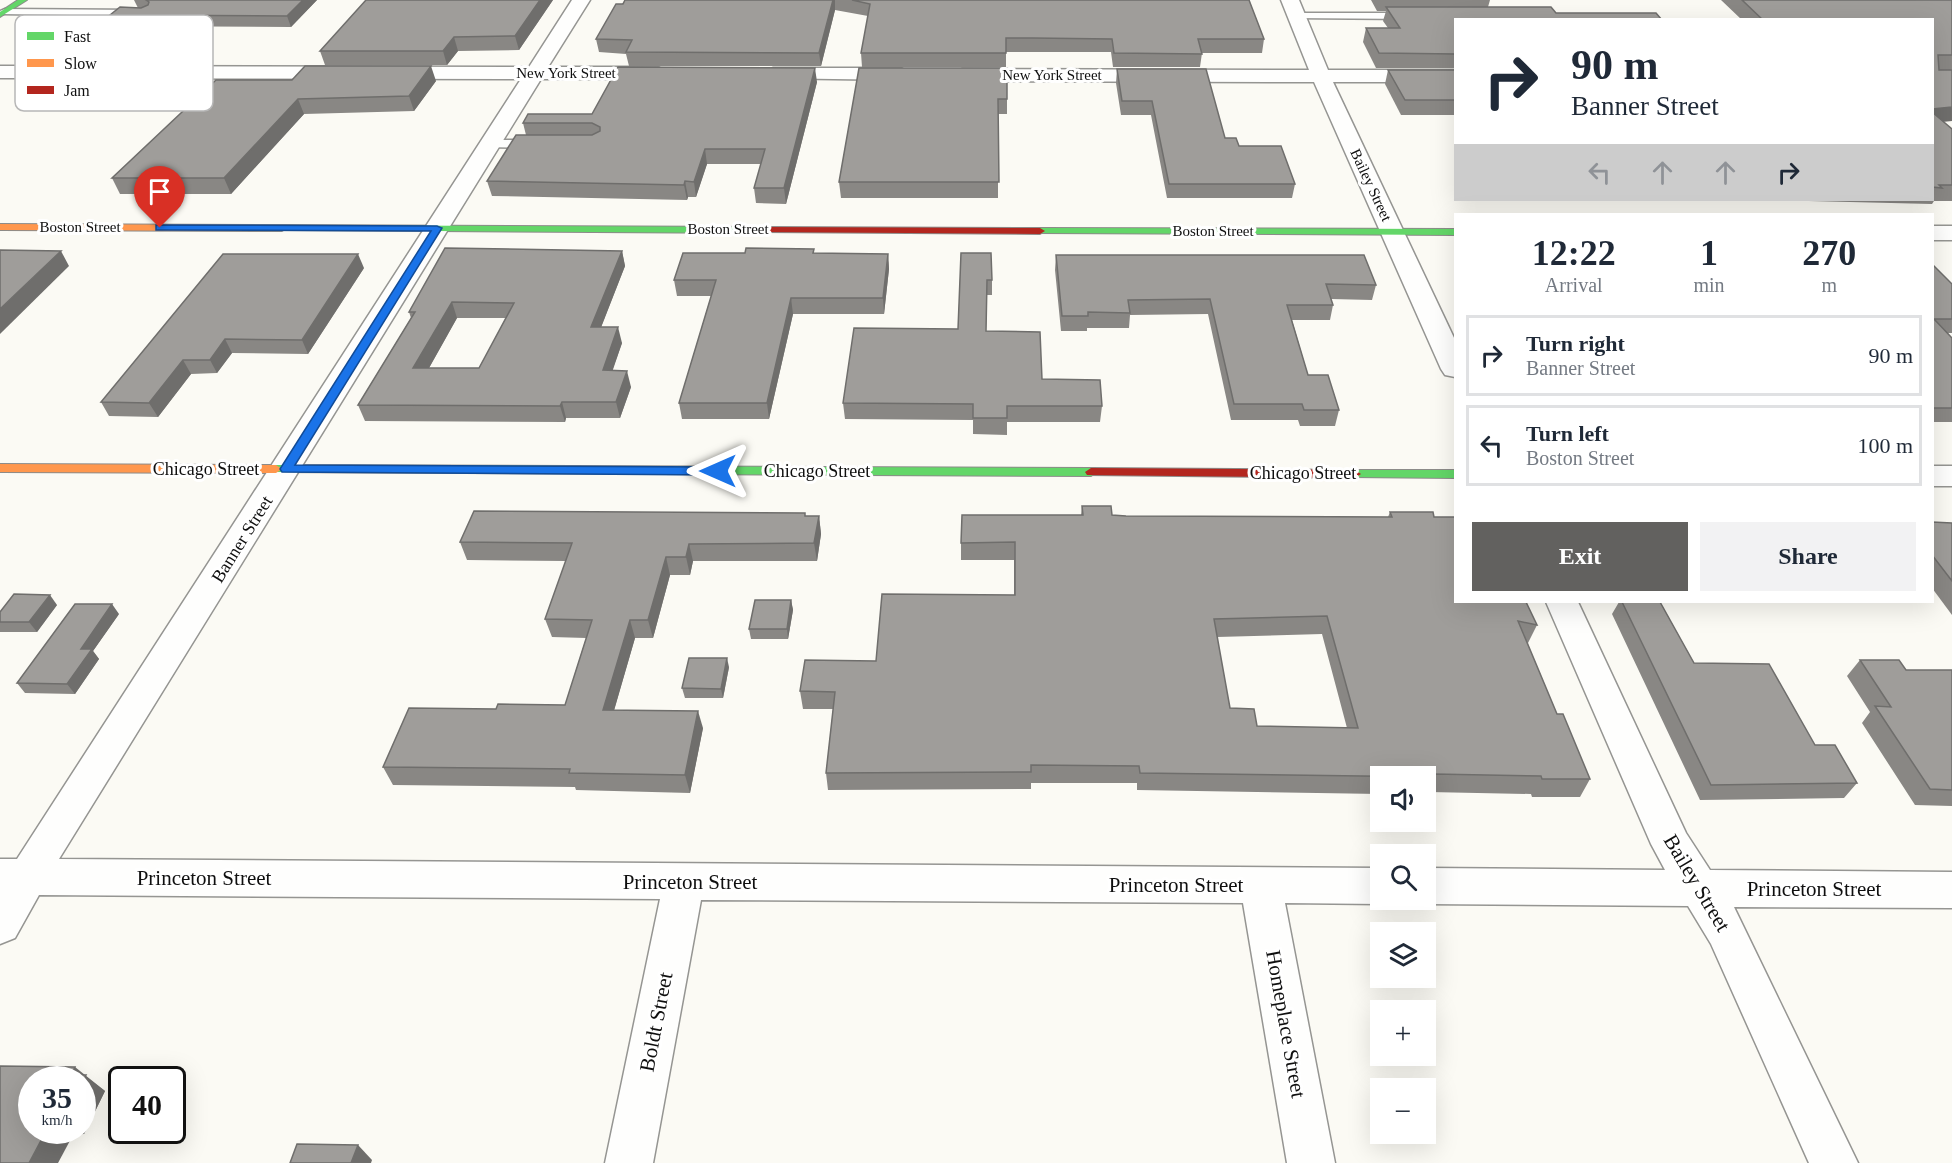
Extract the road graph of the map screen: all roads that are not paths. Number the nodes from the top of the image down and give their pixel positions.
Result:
1 (23, 0) edge
2 (581, 0) edge
3 (1293, 8) edge
4 (146, 13) edge
5 (2, 14) edge
6 (1421, 16) edge
7 (0, 72) edge
8 (15, 72) edge
9 (213, 72) edge
10 (535, 73) junction
11 (674, 73) edge
12 (757, 74) edge
13 (923, 74) edge
14 (946, 75) edge
15 (1322, 76) junction
16 (1454, 76) edge
17 (490, 144) junction
18 (548, 144) edge
19 (0, 227) edge
20 (437, 228) junction
21 (1392, 231) junction
22 (1454, 232) edge
23 (1934, 233) edge
24 (1952, 233) edge
25 (1454, 367) edge
26 (0, 468) edge
27 (286, 469) junction
28 (1454, 474) edge
29 (1934, 476) edge
30 (1952, 476) edge
31 (1562, 603) edge
32 (15, 877) edge
33 (684, 881) junction
34 (1261, 885) junction
35 (1370, 886) edge
36 (1436, 886) edge
37 (1699, 888) junction
38 (1952, 890) edge
39 (0, 925) edge
40 (629, 1163) edge
41 (1311, 1163) edge
42 (1834, 1163) edge

1 - 5 street
2 - 10 street, Banner Street
3 - 6 lane
3 - 15 street, Bailey Street
4 - 5 lane
7 - 8 street, New York Street
9 - 10 street, New York Street
10 - 11 street, New York Street
10 - 17 street, Banner Street
12 - 13 street
14 - 15 street, New York Street
15 - 16 street, New York Street
15 - 21 street, Bailey Street
17 - 18 lane
17 - 20 street, Banner Street
19 - 20 street, Boston Street
20 - 21 street, Boston Street
20 - 27 street, Banner Street
21 - 22 street, Boston Street
21 - 25 street, Bailey Street
23 - 24 street
26 - 27 street, Chicago Street
27 - 28 street, Chicago Street
27 - 32 street, Banner Street
29 - 30 street
31 - 37 street, Bailey Street
32 - 33 street, Princeton Street
32 - 39 street, Banner Street
33 - 34 street, Princeton Street
33 - 40 street, Boldt Street
34 - 35 street, Princeton Street
34 - 41 street, Homeplace Street
36 - 37 street, Princeton Street
37 - 38 street, Princeton Street
37 - 42 street, Bailey Street

